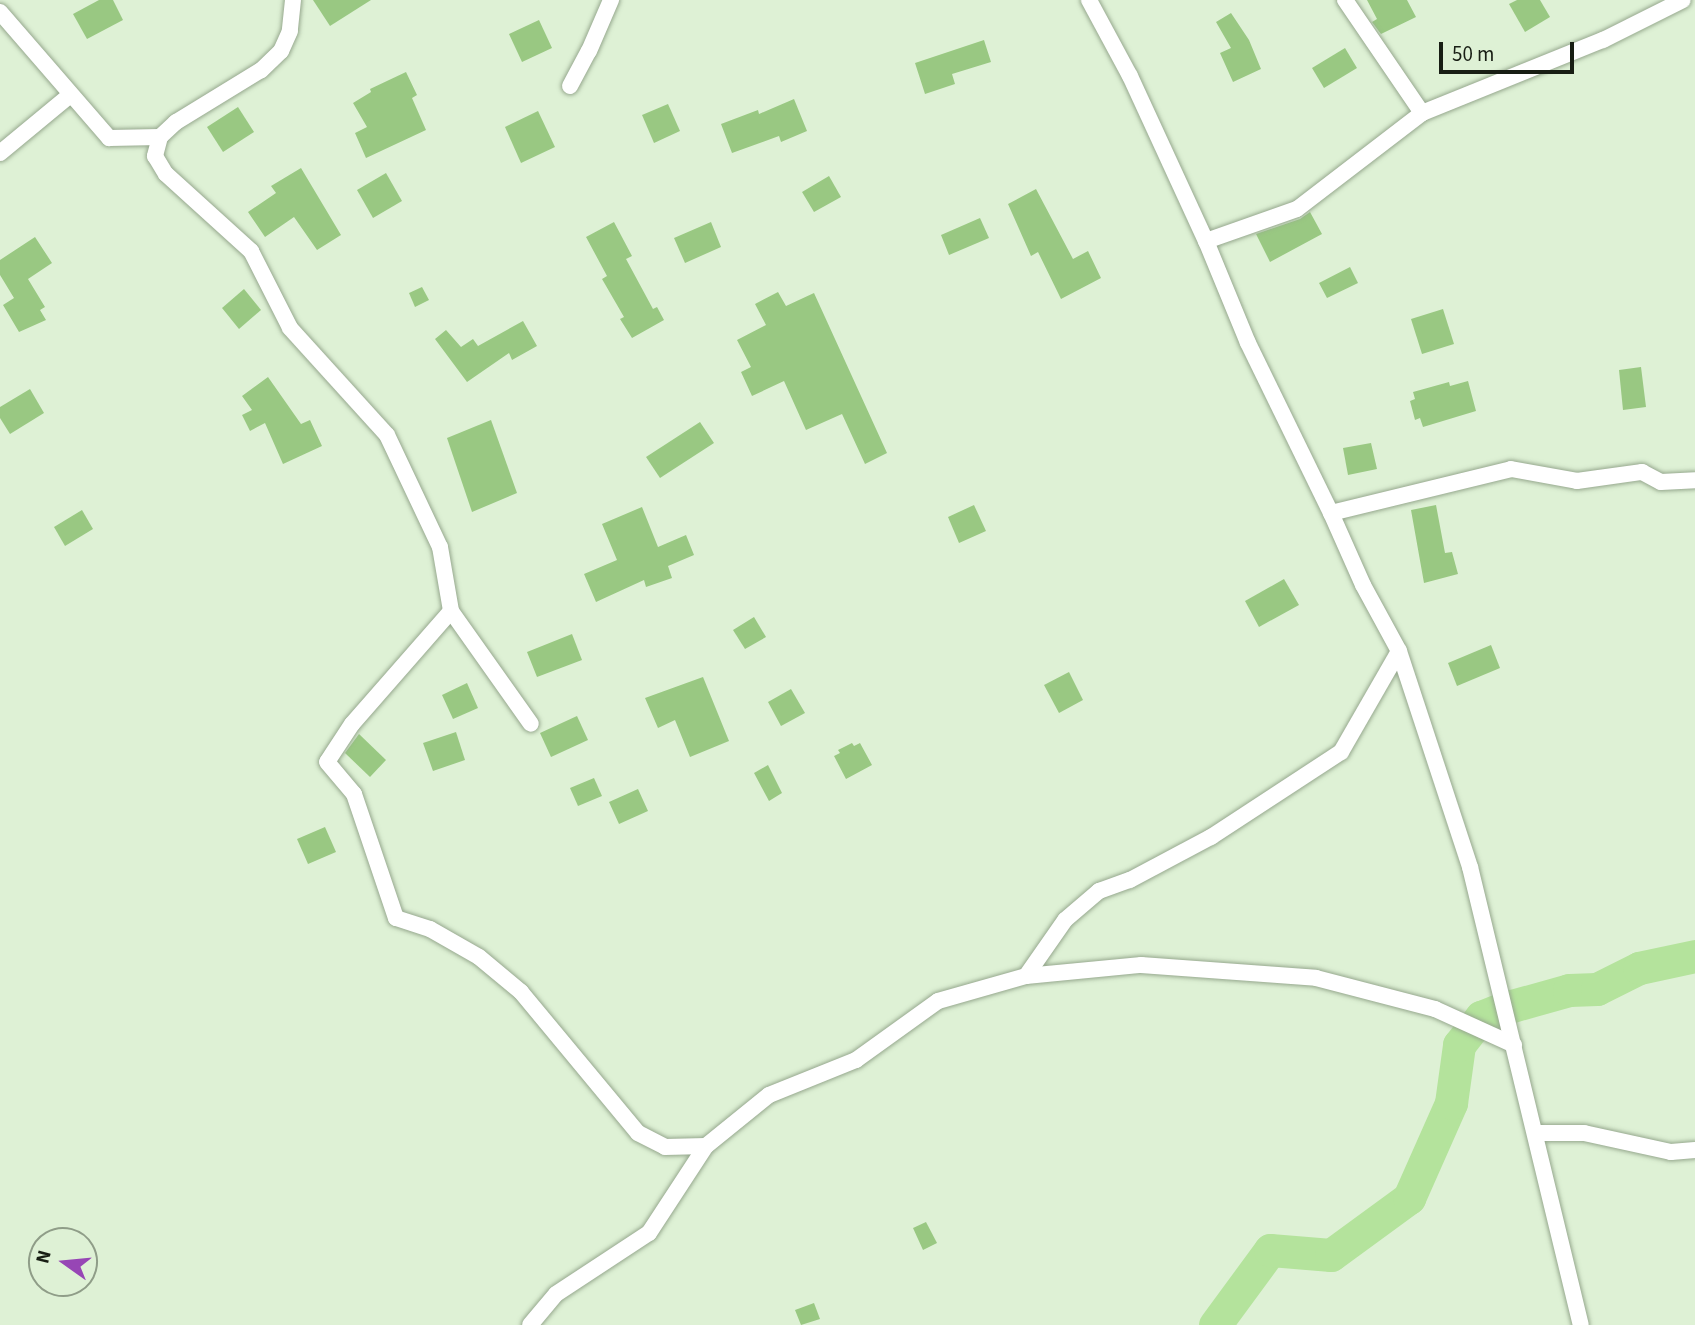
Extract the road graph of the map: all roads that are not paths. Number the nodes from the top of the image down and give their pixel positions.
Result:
1 (293, 0) edge
2 (611, 0) edge
3 (1089, 0) edge
4 (1345, 0) edge
5 (1684, 0) edge
6 (0, 12) edge
7 (570, 86) dead end
8 (70, 95) junction
9 (1422, 113) junction
10 (160, 137) junction
11 (0, 153) edge
12 (1206, 241) junction
13 (1695, 480) edge
14 (1331, 513) junction
15 (451, 611) junction
16 (1399, 651) junction
17 (531, 724) dead end
18 (1026, 976) junction
19 (1514, 1045) junction
20 (1535, 1133) junction
21 (706, 1146) junction
22 (1695, 1150) edge
23 (530, 1325) edge
24 (1581, 1325) edge

1 - 10 street
2 - 7 street
3 - 12 street
4 - 9 street
5 - 9 street
6 - 8 street
8 - 10 street
8 - 11 street
9 - 12 street
10 - 15 street
12 - 14 street
13 - 14 street
14 - 16 street
15 - 17 street
15 - 21 street
16 - 18 street
16 - 19 street
18 - 19 street
18 - 21 street
19 - 20 street
20 - 22 street
20 - 24 street
21 - 23 street

